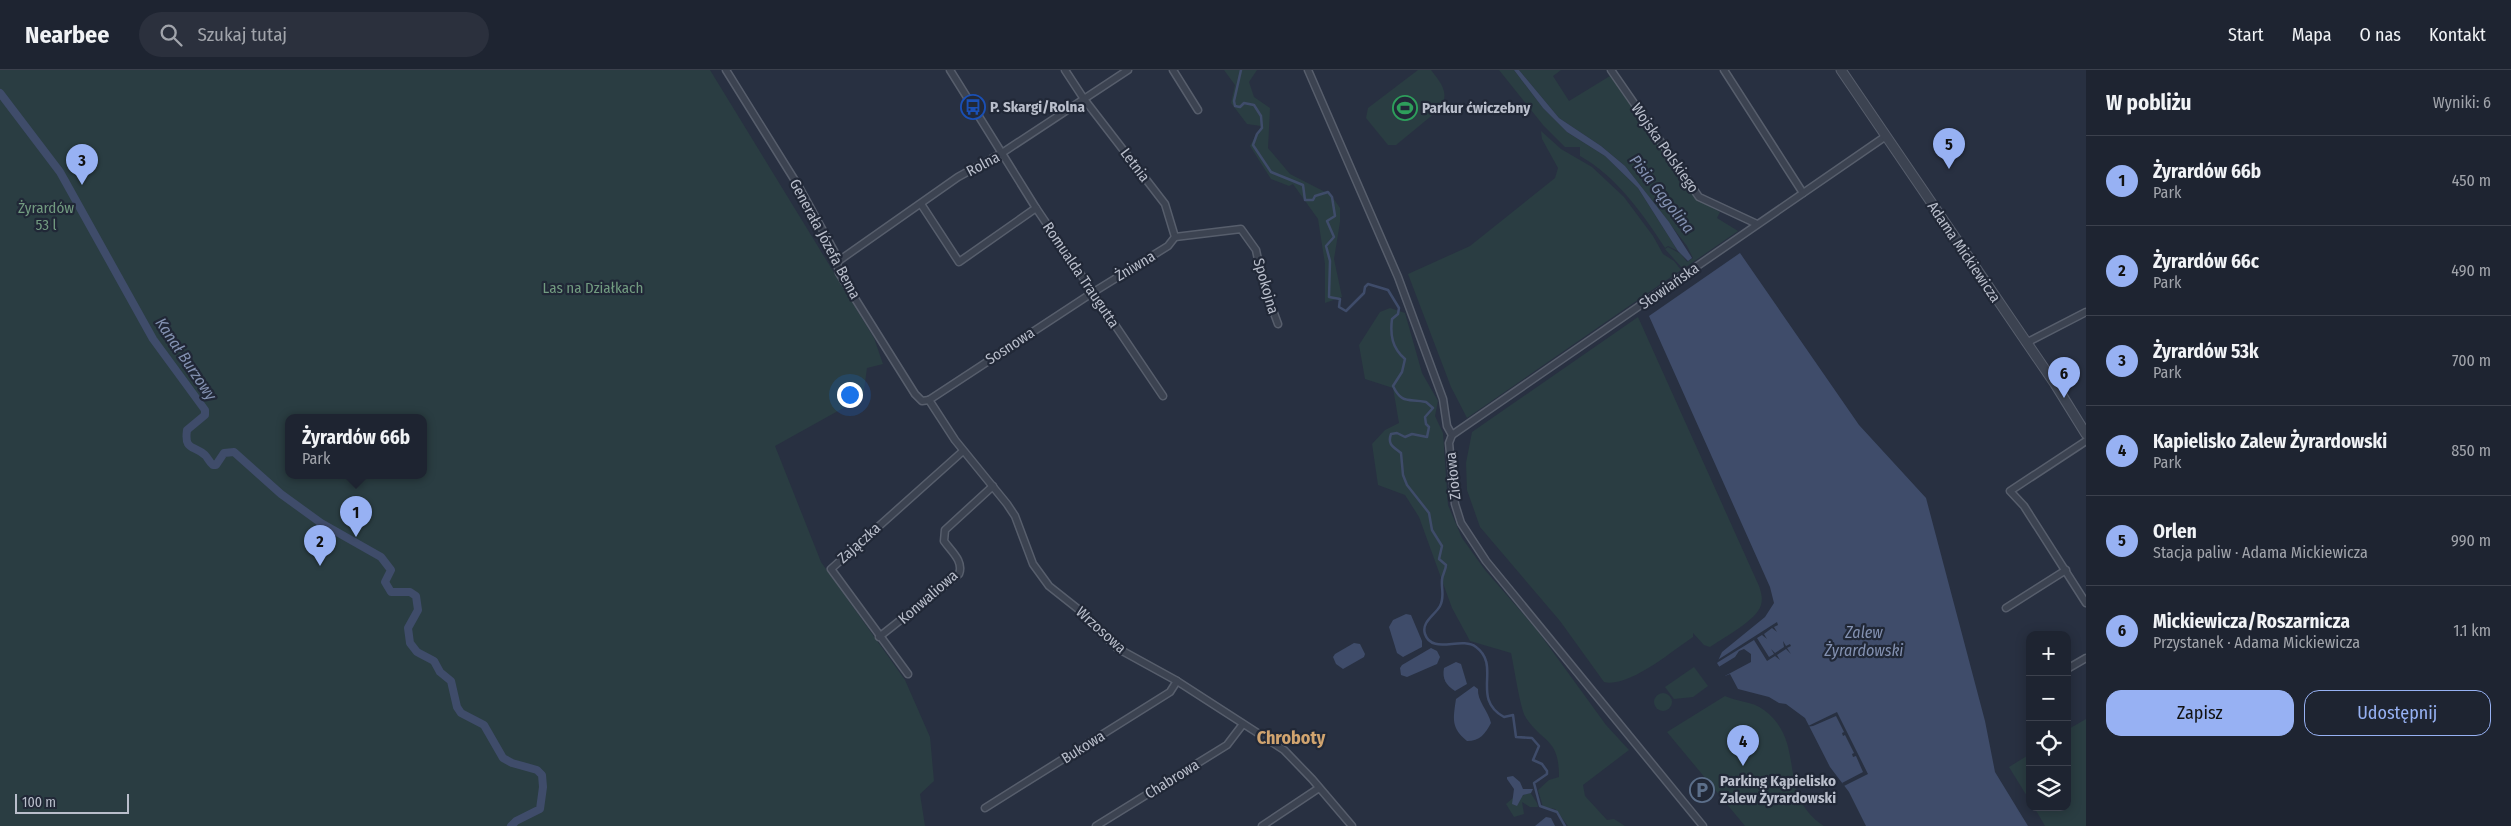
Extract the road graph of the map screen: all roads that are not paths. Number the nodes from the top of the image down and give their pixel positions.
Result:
1 (726, 70) edge
2 (950, 70) edge
3 (1065, 70) edge
4 (1128, 70) edge
5 (1173, 70) edge
6 (1308, 70) edge
7 (1611, 70) edge
8 (1724, 70) edge
9 (1841, 70) edge
10 (1084, 99) junction
11 (1198, 110) dead end
12 (1886, 136) junction
13 (1002, 153) junction
14 (1803, 193) junction
15 (921, 204) junction
16 (1036, 208) junction
17 (1757, 224) junction
18 (1175, 237) junction
19 (840, 260) junction
20 (1092, 293) junction
21 (2086, 312) edge
22 (1278, 324) dead end
23 (2026, 342) junction
24 (1163, 396) dead end
25 (929, 400) junction
26 (2086, 434) edge
27 (1452, 435) junction
28 (2086, 441) edge
29 (963, 451) junction
30 (993, 486) junction
31 (2066, 570) junction
32 (2086, 602) edge
33 (2006, 608) dead end
34 (880, 638) junction
35 (2086, 658) edge
36 (2071, 667) edge
37 (908, 674) dead end
38 (1177, 681) junction
39 (1243, 724) junction
40 (1320, 788) junction
41 (985, 808) dead end
42 (1096, 826) edge
43 (1262, 826) edge
44 (1352, 826) edge
45 (1703, 826) edge

1 - 19 street, Generała Józefa Bema
2 - 13 street, Romualda Traugutta
3 - 10 street, Letnia
4 - 10 street, Rolna
5 - 11 street
6 - 27 street, Ziołowa
7 - 17 street, Wojska Polskiego
8 - 14 street
9 - 12 street, Adama Mickiewicza
10 - 13 street, Rolna
10 - 18 street, Letnia
12 - 14 street, Słowiańska
12 - 23 street, Adama Mickiewicza
13 - 15 street, Rolna
13 - 16 street, Romualda Traugutta
14 - 17 street, Słowiańska
15 - 16 street
15 - 19 street, Rolna
16 - 20 street, Romualda Traugutta
17 - 27 street, Słowiańska
18 - 20 street, Żniwna
18 - 22 street, Spokojna
19 - 25 street, Generała Józefa Bema
20 - 24 street, Romualda Traugutta
20 - 25 street, Sosnowa
21 - 23 street
23 - 26 street, Adama Mickiewicza
25 - 29 street, Wrzosowa
27 - 45 street, Ziołowa
28 - 31 street
29 - 30 street, Wrzosowa
29 - 34 street, Zajączka
30 - 34 street, Konwaliowa
30 - 38 street, Wrzosowa
31 - 32 street
31 - 33 street
34 - 37 street, Zajączka
35 - 36 street
38 - 39 street, Wrzosowa
38 - 41 street, Bukowa
39 - 40 street, Wrzosowa
39 - 42 street, Chabrowa
40 - 43 street
40 - 44 street, Wrzosowa

